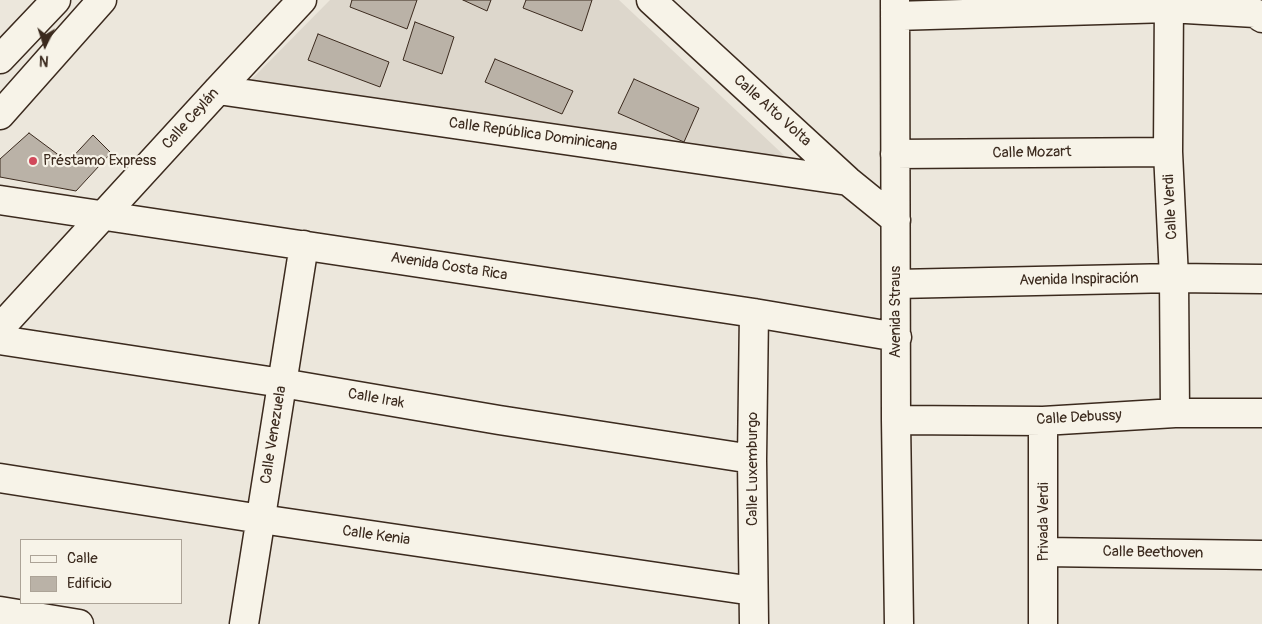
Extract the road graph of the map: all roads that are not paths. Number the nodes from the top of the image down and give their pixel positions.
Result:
1 (56, 0) edge
2 (102, 0) edge
3 (302, 0) edge
4 (651, 0) edge
5 (1168, 4) edge
6 (895, 8) edge
7 (1262, 18) edge
8 (0, 59) edge
9 (218, 90) junction
10 (0, 115) edge
11 (1168, 152) junction
12 (895, 154) junction
13 (848, 181) junction
14 (0, 200) edge
15 (104, 215) junction
16 (896, 220) junction
17 (304, 245) junction
18 (1174, 278) junction
19 (1262, 279) edge
20 (897, 284) junction
21 (754, 313) junction
22 (0, 328) edge
23 (897, 337) junction
24 (0, 340) edge
25 (282, 383) junction
26 (1262, 413) edge
27 (1175, 414) junction
28 (896, 420) junction
29 (1043, 421) junction
30 (752, 459) junction
31 (0, 478) edge
32 (261, 519) junction
33 (1044, 552) junction
34 (1262, 555) edge
35 (753, 591) junction
36 (0, 611) edge
37 (79, 624) edge
38 (244, 624) edge
39 (754, 624) edge
40 (899, 624) edge
41 (1044, 624) edge

1 - 8 street
2 - 10 street
3 - 9 street, Calle Ceylán
4 - 13 street, Calle Alto Volta
5 - 6 street
5 - 7 street
5 - 11 street, Calle Verdi
6 - 12 street, Avenida Straus
9 - 13 street, Calle República Dominicana
9 - 15 street, Calle Ceylán
11 - 12 street, Calle Mozart
11 - 18 street, Calle Verdi
12 - 16 street, Avenida Straus
13 - 16 street, Calle Alto Volta
14 - 15 street, Avenida Costa Rica
15 - 17 street, Avenida Costa Rica
15 - 22 street, Calle Ceylán
16 - 20 street, Avenida Straus
17 - 21 street, Avenida Costa Rica
17 - 25 street, Calle Venezuela
18 - 19 street, Avenida Inspiración
18 - 20 street, Avenida Inspiración
18 - 27 street, Calle Verdi
20 - 23 street, Avenida Straus
21 - 23 street, Avenida Costa Rica
21 - 30 street, Calle Luxemburgo
23 - 28 street, Avenida Straus
24 - 25 street, Calle Irak
25 - 30 street, Calle Irak
25 - 32 street, Calle Venezuela
26 - 27 street, Calle Debussy
27 - 29 street, Calle Debussy
28 - 29 street, Calle Debussy
28 - 40 street, Avenida Straus
29 - 33 street, Privada Verdi
30 - 35 street, Calle Luxemburgo
31 - 32 street, Calle Kenia
32 - 35 street, Calle Kenia
32 - 38 street, Calle Venezuela
33 - 34 street, Calle Beethoven
33 - 41 street, Privada Verdi
35 - 39 street, Calle Luxemburgo
36 - 37 street

